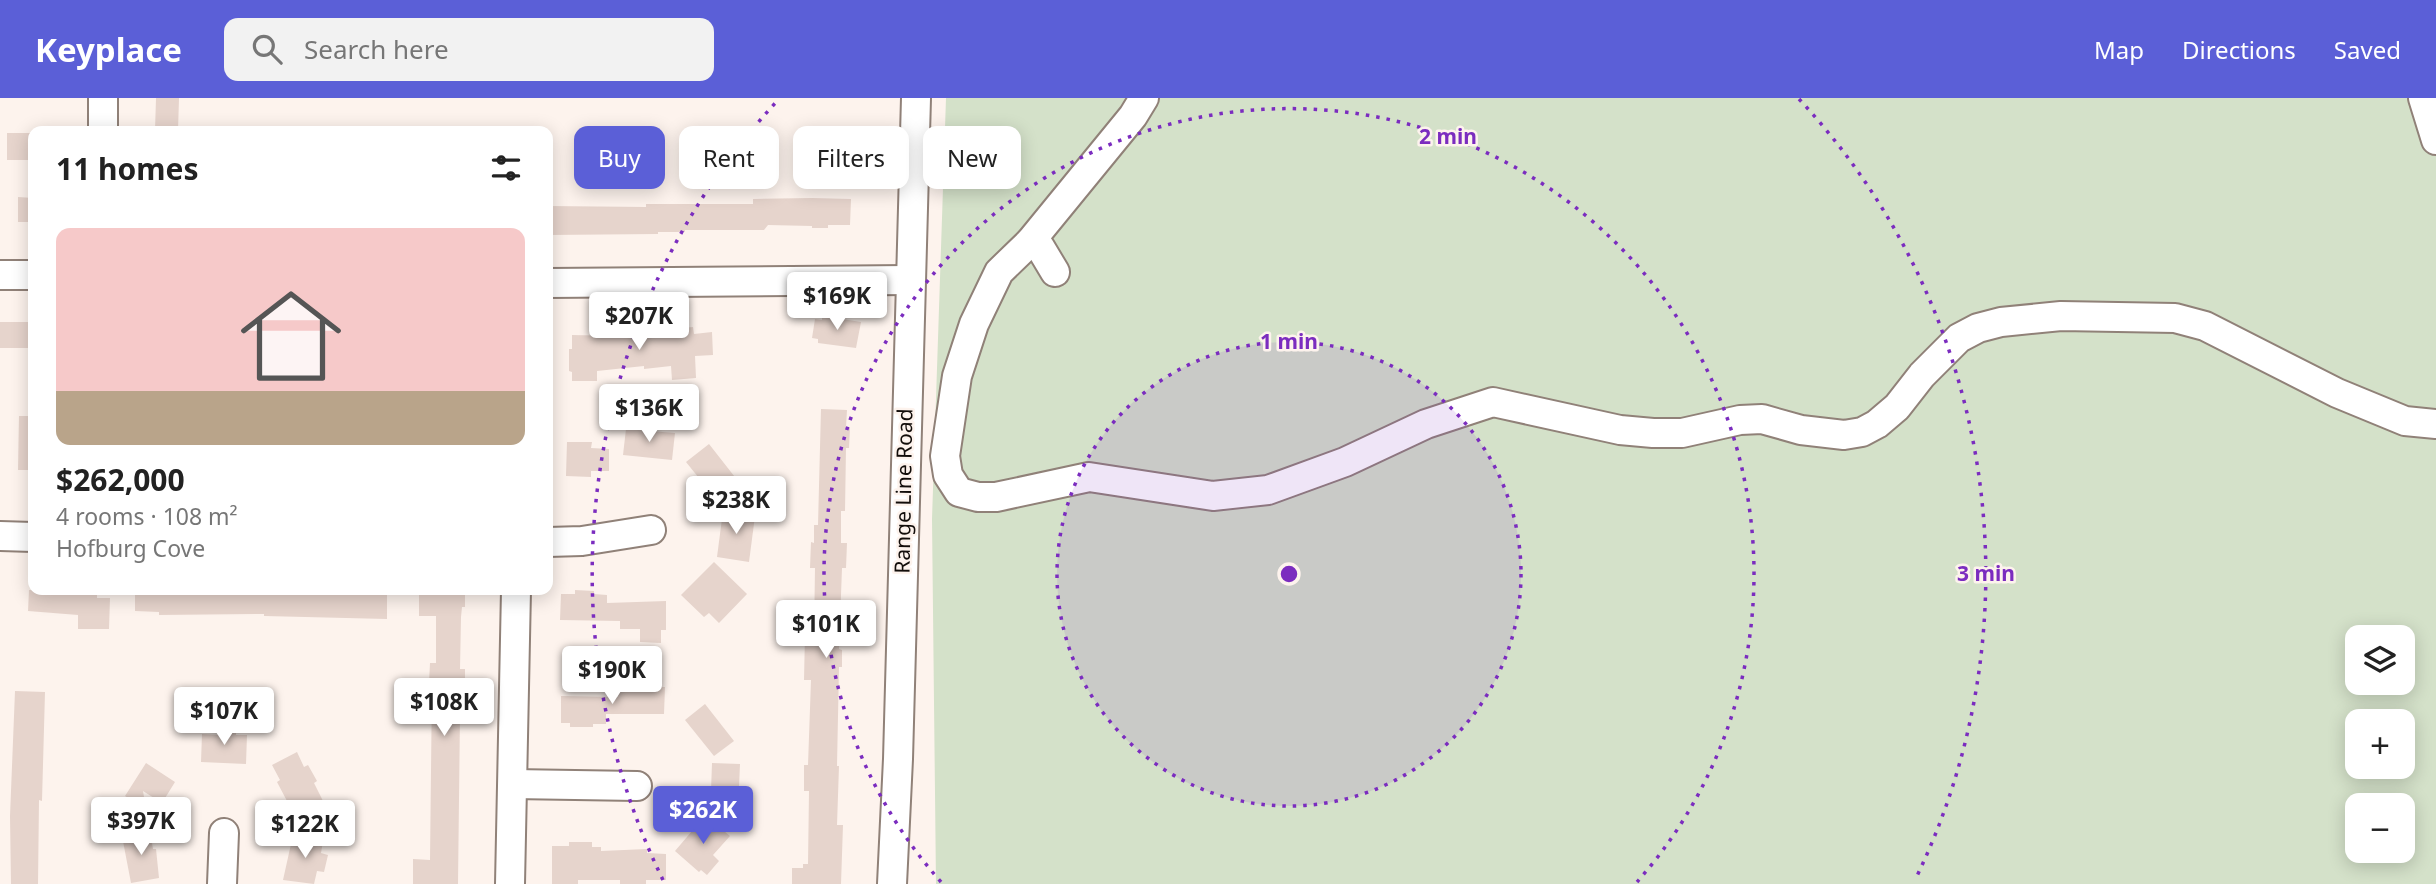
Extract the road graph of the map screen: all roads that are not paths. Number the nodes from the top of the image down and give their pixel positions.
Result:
1 (103, 98) edge
2 (916, 98) edge
3 (1144, 98) edge
4 (2423, 98) edge
5 (103, 126) edge
6 (2436, 140) edge
7 (1030, 242) junction
8 (1055, 272) dead end
9 (0, 275) edge
10 (28, 275) edge
11 (909, 280) junction
12 (553, 283) edge
13 (2436, 424) edge
14 (650, 530) dead end
15 (0, 536) edge
16 (28, 537) edge
17 (553, 542) edge
18 (516, 595) edge
19 (513, 784) junction
20 (637, 786) dead end
21 (224, 833) dead end
22 (222, 884) edge
23 (510, 884) edge
24 (892, 884) edge

1 - 5 street
2 - 11 street, Range Line Road
3 - 7 street
4 - 6 street
7 - 8 street
7 - 13 street
9 - 10 street
11 - 12 street
11 - 24 street, Range Line Road
14 - 17 street
15 - 16 street
18 - 19 street
19 - 20 street
19 - 23 street
21 - 22 street

